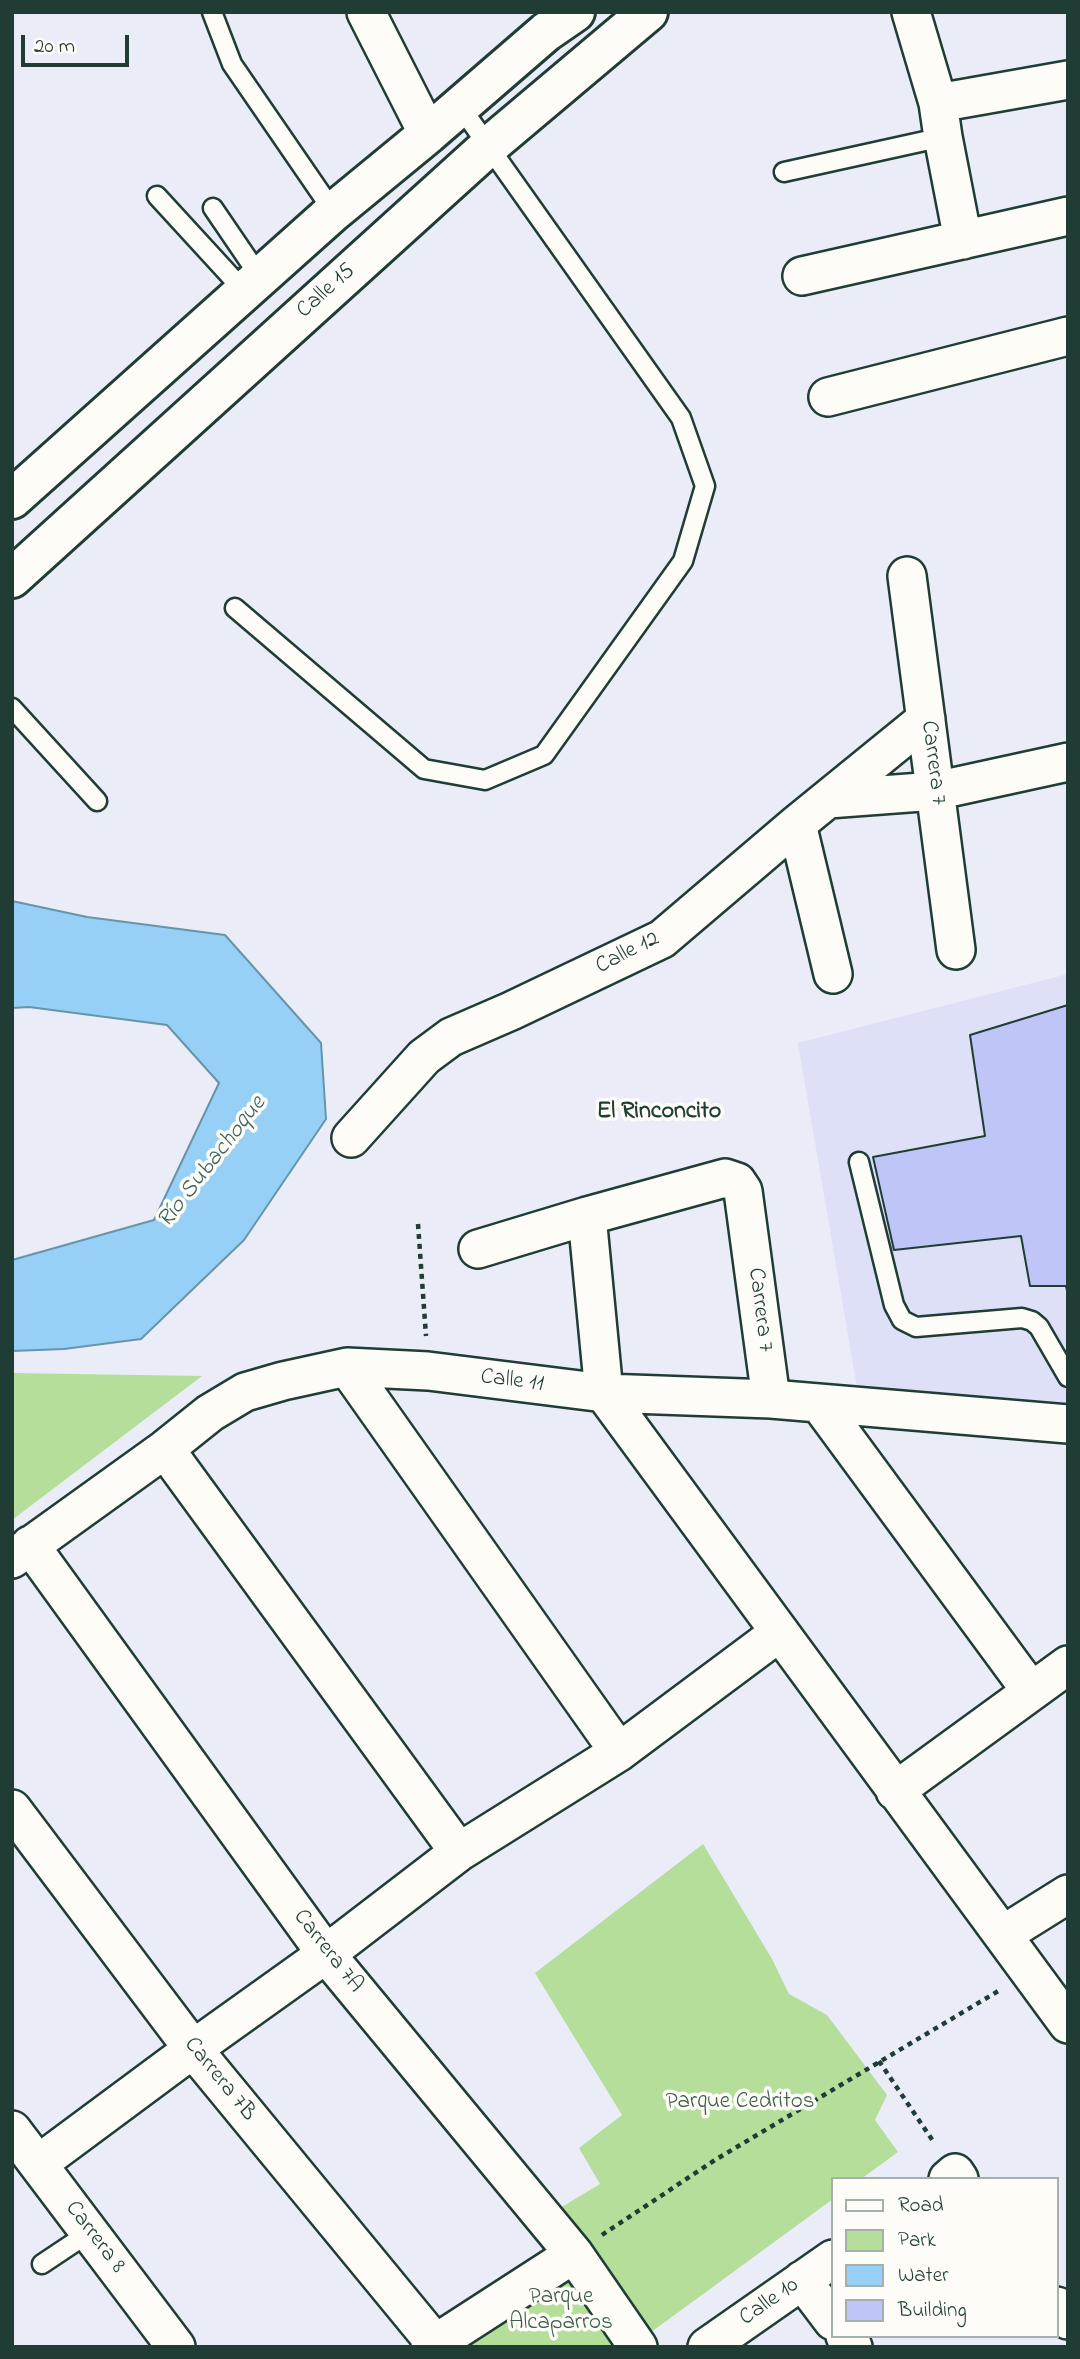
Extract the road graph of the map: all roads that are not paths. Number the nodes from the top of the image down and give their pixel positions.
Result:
1 (212, 12) edge
2 (366, 12) edge
3 (648, 12) edge
4 (911, 12) edge
5 (552, 19) edge
6 (1068, 80) edge
7 (460, 106) junction
8 (940, 120) junction
9 (428, 134) junction
10 (489, 146) junction
11 (784, 172) dead end
12 (157, 196) dead end
13 (213, 208) dead end
14 (332, 213) junction
15 (1068, 216) edge
16 (963, 240) junction
17 (802, 276) dead end
18 (253, 285) junction
19 (1068, 336) edge
20 (828, 397) dead end
21 (12, 499) edge
22 (907, 576) dead end
23 (12, 578) edge
24 (235, 608) dead end
25 (12, 708) edge
26 (926, 719) junction
27 (1068, 762) edge
28 (935, 791) junction
29 (828, 799) junction
30 (97, 801) dead end
31 (797, 824) junction
32 (956, 950) dead end
33 (833, 974) dead end
34 (352, 1138) dead end
35 (859, 1161) dead end
36 (587, 1216) junction
37 (478, 1249) dead end
38 (347, 1367) junction
39 (1068, 1377) edge
40 (604, 1393) junction
41 (771, 1399) junction
42 (819, 1402) junction
43 (1061, 1432) edge
44 (165, 1449) junction
45 (21, 1552) edge
46 (780, 1632) junction
47 (1068, 1665) edge
48 (1031, 1691) junction
49 (619, 1752) junction
50 (895, 1791) junction
51 (12, 1809) edge
52 (459, 1852) junction
53 (1068, 1894) edge
54 (1003, 1934) junction
55 (327, 1954) junction
56 (1063, 2007) edge
57 (193, 2049) junction
58 (12, 2130) edge
59 (38, 2164) junction
60 (90, 2232) junction
61 (574, 2254) junction
62 (832, 2260) edge
63 (42, 2264) dead end
64 (802, 2280) junction
65 (832, 2320) edge
66 (432, 2345) edge
67 (176, 2347) edge
68 (638, 2347) edge
69 (707, 2347) edge

1 - 14 lane
2 - 9 street
3 - 10 street, Calle 15
4 - 8 street
5 - 7 street
6 - 8 street
7 - 9 street
7 - 10 lane
8 - 11 lane
8 - 16 street
9 - 14 street
10 - 23 street, Calle 15
10 - 24 lane
12 - 18 lane
13 - 18 lane
14 - 18 street
15 - 16 street
16 - 17 street
18 - 21 street
19 - 20 street
22 - 26 street, Carrera 7
25 - 30 lane
26 - 28 street, Carrera 7
26 - 29 street, Calle 12
27 - 28 street
28 - 29 street
28 - 32 street, Carrera 7
29 - 31 street, Calle 12
31 - 33 street
31 - 34 street, Calle 12
35 - 39 lane
36 - 37 street
36 - 40 street
36 - 41 street, Carrera 7
38 - 40 street, Calle 11
38 - 44 street, Calle 11
38 - 49 street
40 - 41 street, Calle 11
40 - 46 street
41 - 42 street, Calle 11
42 - 43 street, Calle 11
42 - 48 street
44 - 45 street, Calle 11
44 - 52 street
45 - 55 street, Carrera 7A
46 - 49 street
46 - 50 street
47 - 48 street
48 - 50 street
49 - 52 street
50 - 54 street
51 - 57 street, Carrera 7B
52 - 55 street
53 - 54 street
54 - 56 street
55 - 57 street
55 - 61 street, Carrera 7A
57 - 59 street
57 - 66 street, Carrera 7B
58 - 59 street, Carrera 8
59 - 60 street, Carrera 8
60 - 63 lane
60 - 67 street, Carrera 8
61 - 66 street
61 - 68 street, Carrera 7A
62 - 64 street, Calle 10
64 - 65 street
64 - 69 street, Calle 10

